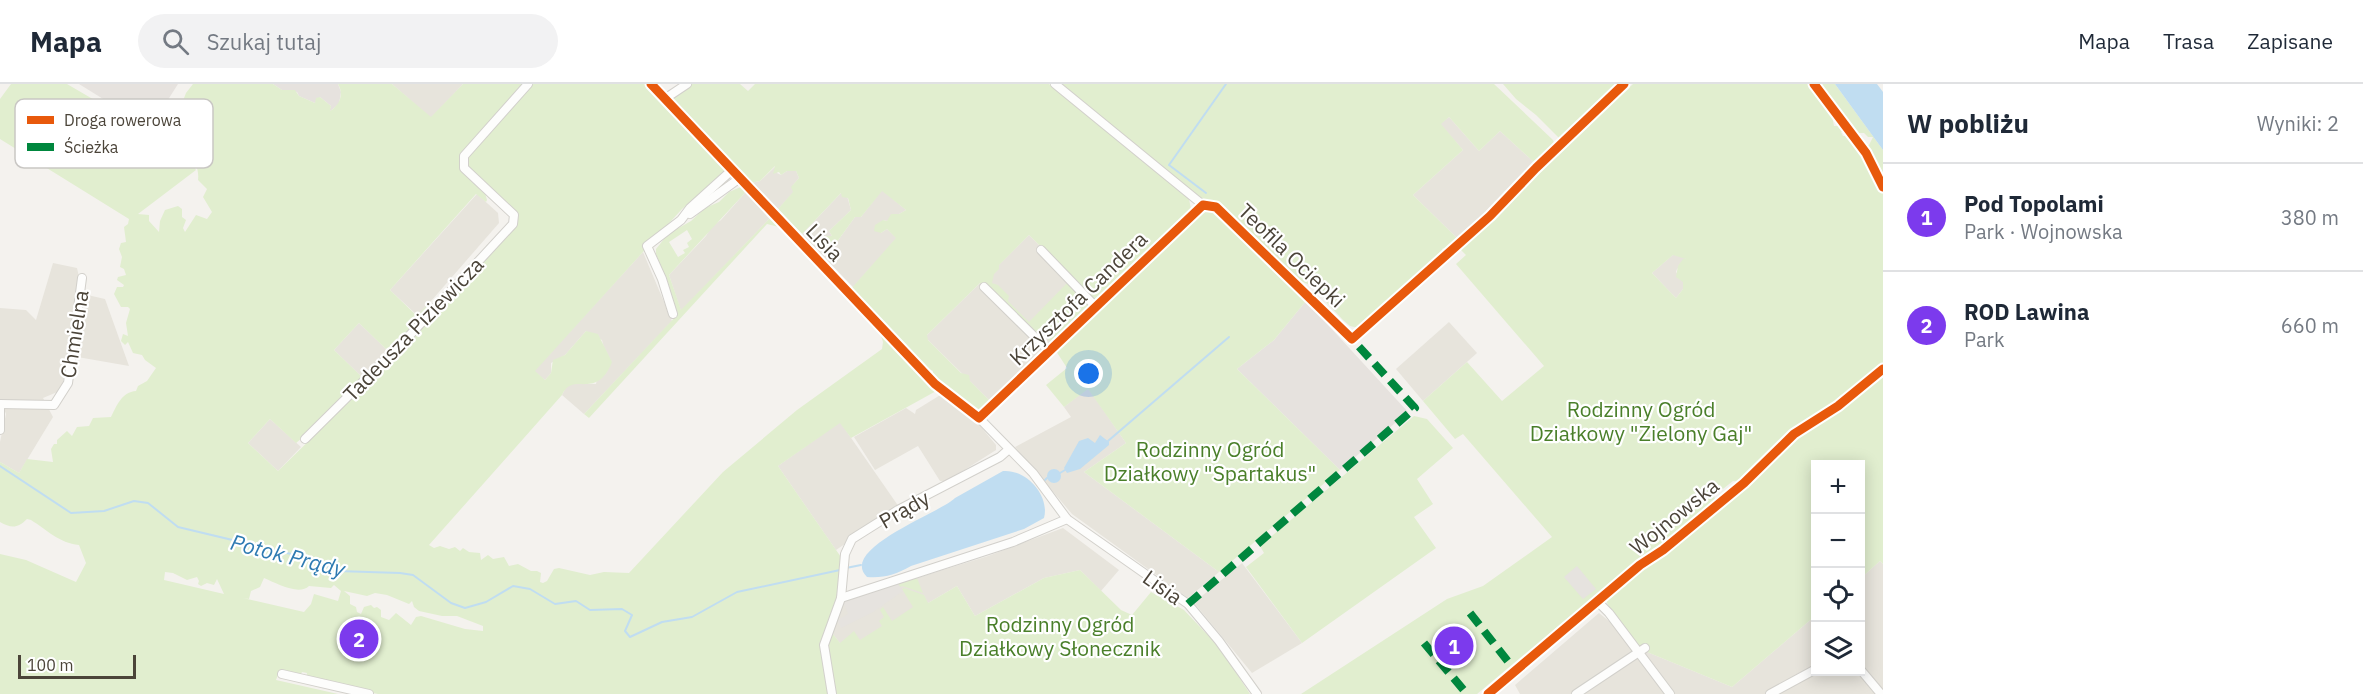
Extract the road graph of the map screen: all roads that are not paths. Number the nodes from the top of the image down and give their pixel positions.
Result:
1 (528, 84) edge
2 (651, 84) edge
3 (687, 84) edge
4 (1055, 84) edge
5 (666, 98) junction
6 (732, 170) junction
7 (740, 178) junction
8 (1203, 205) junction
9 (681, 220) junction
10 (1041, 250) dead end
11 (82, 278) dead end
12 (984, 287) dead end
13 (1095, 306) junction
14 (674, 314) dead end
15 (1352, 339) dead end
16 (1049, 351) junction
17 (1883, 369) edge
18 (0, 405) edge
19 (979, 418) junction
20 (0, 430) edge
21 (305, 439) dead end
22 (1008, 450) junction
23 (1067, 519) junction
24 (841, 598) junction
25 (1598, 602) junction
26 (1641, 649) junction
27 (1811, 671) edge
28 (282, 674) dead end
29 (1865, 675) edge
30 (369, 694) edge
31 (832, 694) edge
32 (1257, 694) edge
33 (1488, 694) edge
34 (1576, 694) edge
35 (1670, 694) edge
36 (1770, 694) edge
37 (1881, 694) edge

1 - 21 street, Tadeusza Piziewicza
2 - 5 street, Lisia
3 - 5 street
4 - 8 street, Teofila Ociepki
5 - 6 street, Lisia
6 - 7 street, Lisia
6 - 9 street
7 - 9 street
7 - 19 street, Lisia
8 - 13 street, Krzysztofa Candera
8 - 15 street, Teofila Ociepki
9 - 14 street
10 - 13 street
11 - 18 street, Chmielna
12 - 16 street
13 - 16 street, Krzysztofa Candera
16 - 19 street, Krzysztofa Candera
17 - 25 street, Wojnowska
18 - 20 street
19 - 22 street, Lisia
22 - 23 street, Lisia
22 - 24 street, Prądy
23 - 24 street
23 - 32 street, Lisia
24 - 31 street, Prądy
25 - 26 street
25 - 33 street, Wojnowska
26 - 34 street
26 - 35 street
27 - 36 street
28 - 30 street
29 - 37 street

